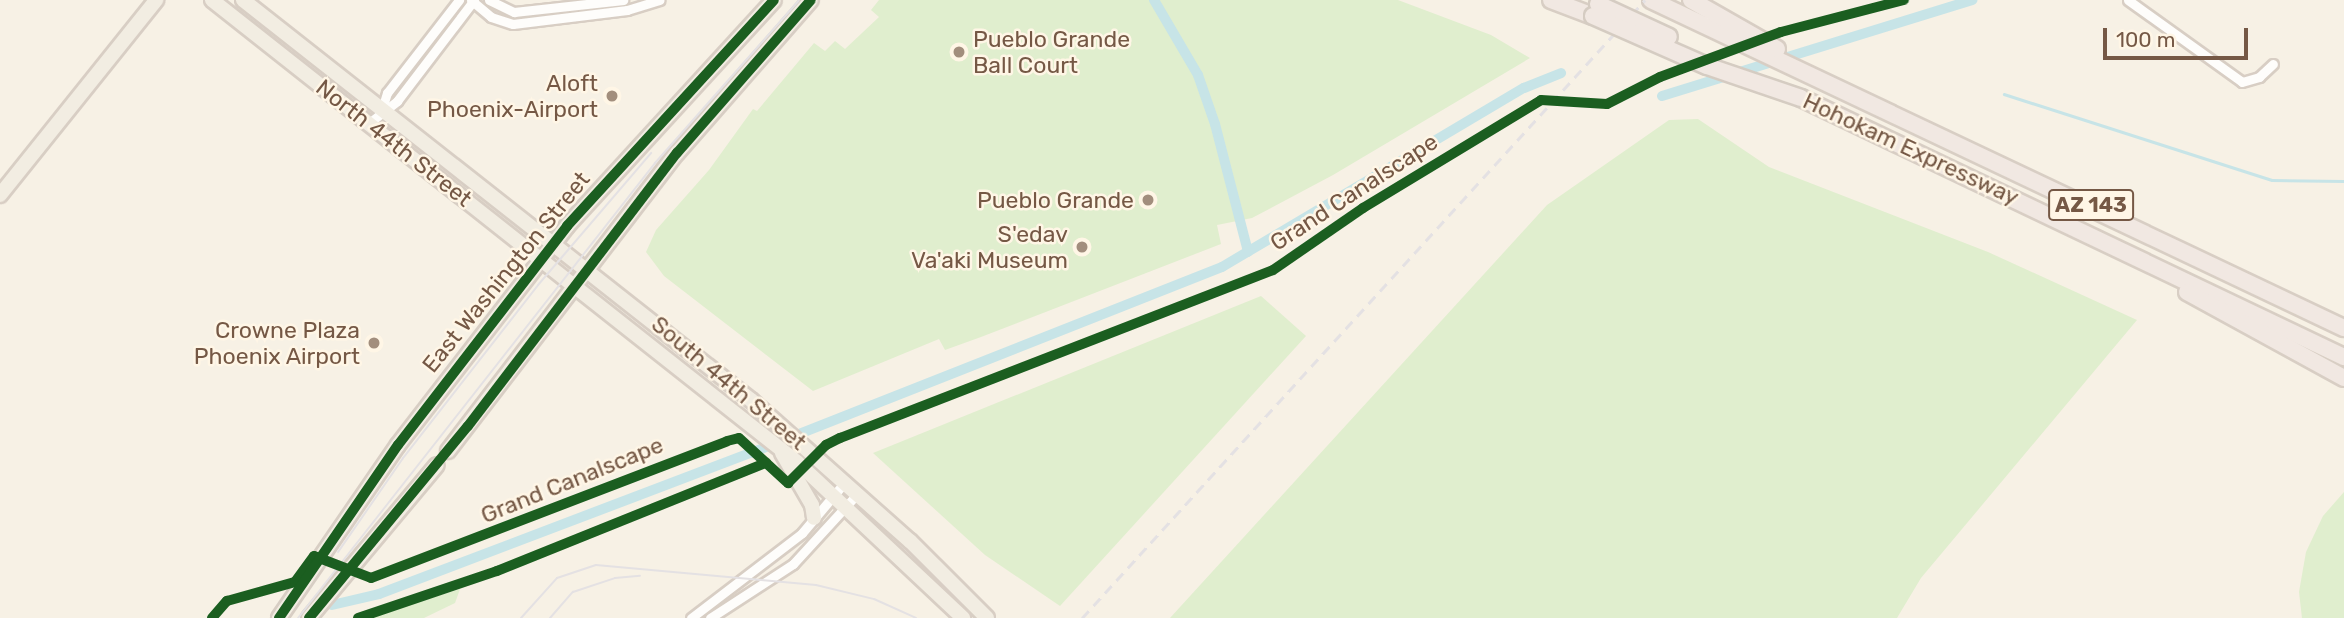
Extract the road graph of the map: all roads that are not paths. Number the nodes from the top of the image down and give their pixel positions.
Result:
1 (156, 0) edge
2 (212, 0) edge
3 (243, 0) edge
4 (459, 0) edge
5 (472, 0) edge
6 (489, 0) edge
7 (623, 0) edge
8 (659, 0) edge
9 (774, 0) edge
10 (811, 0) edge
11 (1551, 0) edge
12 (1651, 0) edge
13 (1691, 0) edge
14 (2129, 0) edge
15 (1594, 6) edge
16 (2273, 64) dead end
17 (1835, 86) junction
18 (382, 109) junction
19 (369, 123) junction
20 (0, 195) edge
21 (2067, 222) junction
22 (554, 243) junction
23 (541, 260) junction
24 (588, 270) junction
25 (575, 287) junction
26 (2344, 328) edge
27 (2344, 357) edge
28 (2344, 378) edge
29 (448, 452) dead end
30 (782, 453) junction
31 (437, 465) dead end
32 (845, 482) junction
33 (858, 493) junction
34 (834, 495) junction
35 (846, 506) junction
36 (814, 518) junction
37 (279, 618) edge
38 (309, 618) edge
39 (691, 618) edge
40 (710, 618) edge
41 (962, 618) edge
42 (987, 618) edge

1 - 20 main road
2 - 19 main road, North 44th Street
3 - 18 main road, North 44th Street
4 - 18 street
5 - 8 street
5 - 18 street
6 - 7 street
9 - 22 main road, East Washington Street
10 - 24 main road
11 - 15 highway, Hohokam Expressway
12 - 17 highway, Hohokam Expressway / AZ 143
13 - 17 highway
14 - 16 street
15 - 21 highway, Hohokam Expressway / AZ 143, bridge
17 - 26 highway, Hohokam Expressway / AZ 143
18 - 19 street
18 - 22 main road, North 44th Street
19 - 23 main road, North 44th Street
21 - 27 highway, Hohokam Expressway / AZ 143
21 - 28 highway
22 - 23 main road, East Washington Street
22 - 24 main road, North 44th Street
23 - 25 main road, North 44th Street
23 - 37 main road, East Washington Street
24 - 25 main road
24 - 32 main road, South 44th Street
25 - 29 main road
25 - 30 main road, South 44th Street
30 - 34 main road, South 44th Street
30 - 36 main road
31 - 38 main road
32 - 33 main road, South 44th Street
32 - 34 street
33 - 35 street
33 - 42 main road, South 44th Street
34 - 35 main road, South 44th Street
34 - 36 street
35 - 40 street
35 - 41 main road, South 44th Street
36 - 39 street

